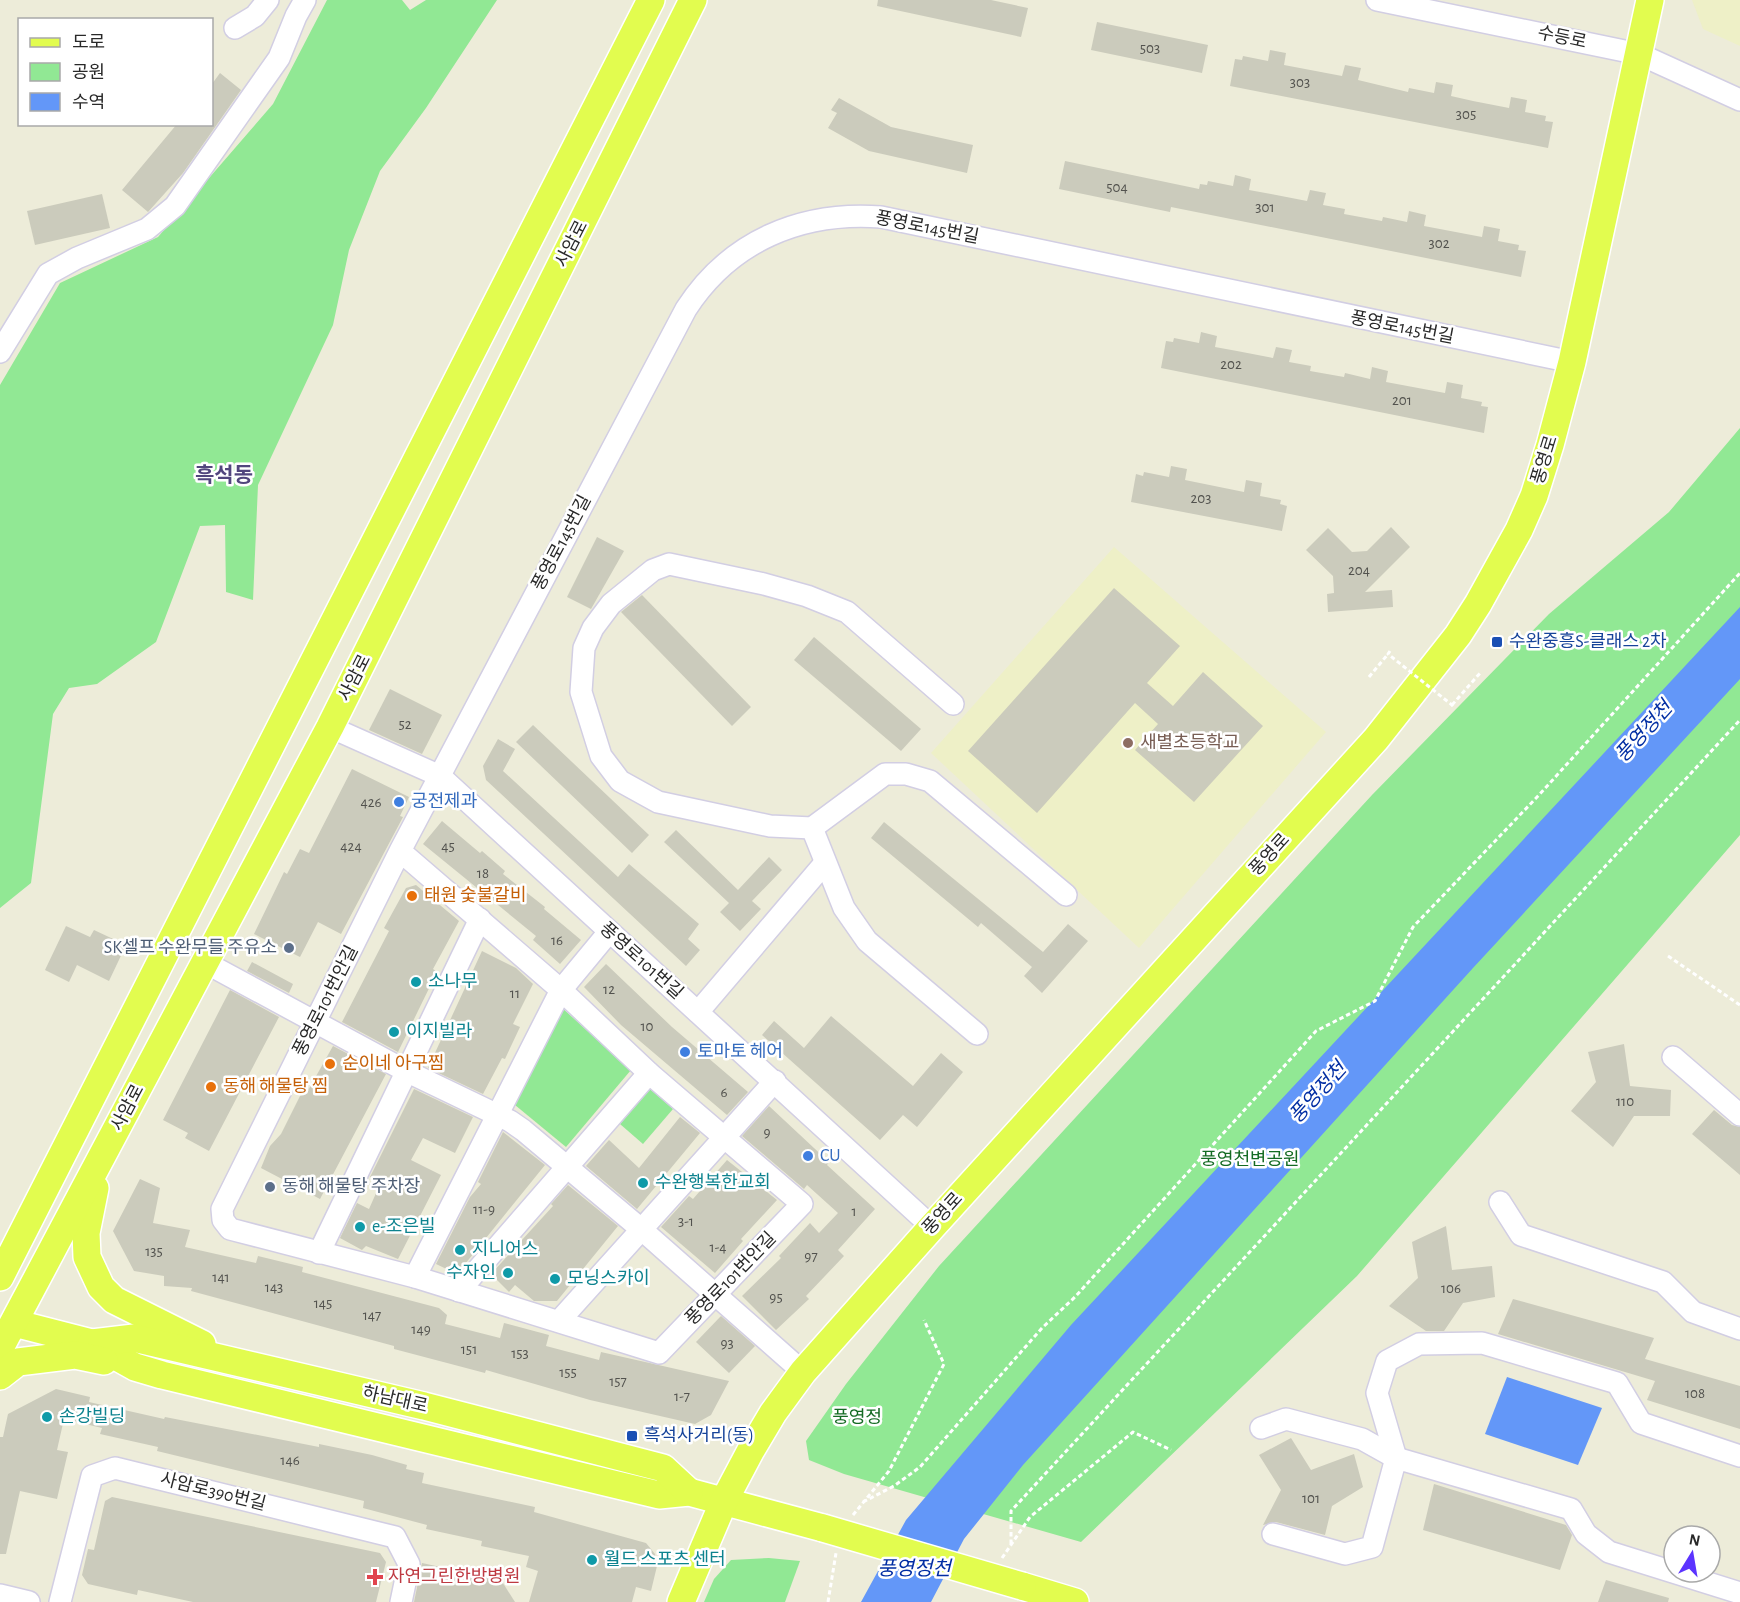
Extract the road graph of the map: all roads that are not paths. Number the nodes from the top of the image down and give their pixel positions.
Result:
1 (268, 0) edge
2 (305, 0) edge
3 (651, 0) edge
4 (693, 0) edge
5 (1377, 0) edge
6 (1650, 0) edge
7 (235, 28) dead end
8 (1639, 54) junction
9 (1740, 100) edge
10 (0, 352) edge
11 (1572, 362) junction
12 (953, 704) dead end
13 (330, 727) junction
14 (440, 776) junction
15 (812, 828) junction
16 (400, 851) junction
17 (824, 864) junction
18 (1066, 895) dead end
19 (480, 919) junction
20 (609, 932) junction
21 (206, 963) junction
22 (561, 990) junction
23 (698, 1012) junction
24 (316, 1022) junction
25 (977, 1034) dead end
26 (1673, 1057) dead end
27 (406, 1071) junction
28 (649, 1074) junction
29 (775, 1081) junction
30 (1740, 1115) edge
31 (497, 1116) junction
32 (723, 1136) junction
33 (100, 1161) junction
34 (568, 1166) junction
35 (1500, 1202) dead end
36 (932, 1227) junction
37 (641, 1229) junction
38 (319, 1253) junction
39 (0, 1277) edge
40 (415, 1277) junction
41 (459, 1291) junction
42 (717, 1295) junction
43 (560, 1320) junction
44 (7, 1321) edge
45 (1740, 1329) edge
46 (92, 1343) junction
47 (0, 1348) edge
48 (231, 1360) junction
49 (135, 1367) junction
50 (803, 1372) junction
51 (0, 1376) edge
52 (1261, 1428) dead end
53 (1740, 1456) edge
54 (1396, 1458) junction
55 (689, 1492) junction
56 (724, 1501) junction
57 (1273, 1534) dead end
58 (1740, 1593) edge
59 (0, 1595) edge
60 (29, 1602) edge
61 (60, 1602) edge
62 (401, 1602) edge
63 (681, 1602) edge
64 (1075, 1602) edge

1 - 7 street
2 - 10 street
3 - 39 main road, 사암로
4 - 13 main road, 사암로
5 - 8 street, 수등로
6 - 8 main road, 풍영로
8 - 9 street, 수등로
8 - 11 main road, 풍영로
11 - 14 street, 풍영로145번길
11 - 36 main road, 풍영로
12 - 15 street
13 - 14 street, 풍영로101번길
13 - 21 main road, 사암로
14 - 16 street, 풍영로101번안길
14 - 20 street, 풍영로101번길
15 - 17 street
15 - 18 street
16 - 19 street, 풍영로101번안길
16 - 24 street, 풍영로101번안길
17 - 23 street
17 - 25 street
19 - 22 street, 풍영로101번안길
19 - 27 street
20 - 22 street
20 - 23 street, 풍영로101번길
21 - 24 street
21 - 33 main road, 사암로
22 - 28 street, 풍영로101번안길
22 - 31 street
23 - 29 street, 풍영로101번길
24 - 27 street
24 - 38 street, 풍영로101번안길
26 - 30 street
27 - 31 street
27 - 38 street
28 - 32 street, 풍영로101번안길
28 - 34 street
29 - 32 street
29 - 36 street, 풍영로101번길
31 - 34 street
31 - 40 street
32 - 37 street
32 - 42 street, 풍영로101번안길
33 - 44 main road, 사암로
33 - 48 main road
34 - 37 street
34 - 41 street
35 - 45 street
36 - 50 main road, 풍영로
37 - 42 street
37 - 43 street
38 - 40 street, 풍영로101번안길
40 - 41 street, 풍영로101번안길
41 - 43 street, 풍영로101번안길
42 - 43 street, 풍영로101번안길
42 - 50 street
44 - 46 main road, 하남대로
44 - 47 main road, 사암로
46 - 48 main road, 하남대로
46 - 49 main road, 하남대로
48 - 55 main road, 하남대로
49 - 51 main road
49 - 55 main road, 하남대로
50 - 56 main road, 풍영로
52 - 54 street
53 - 54 street
54 - 57 street
54 - 58 street
55 - 56 main road, 하남대로
56 - 63 main road, 풍영로
56 - 64 main road, 하남대로, bridge
59 - 60 street
61 - 62 street, 사암로390번길

